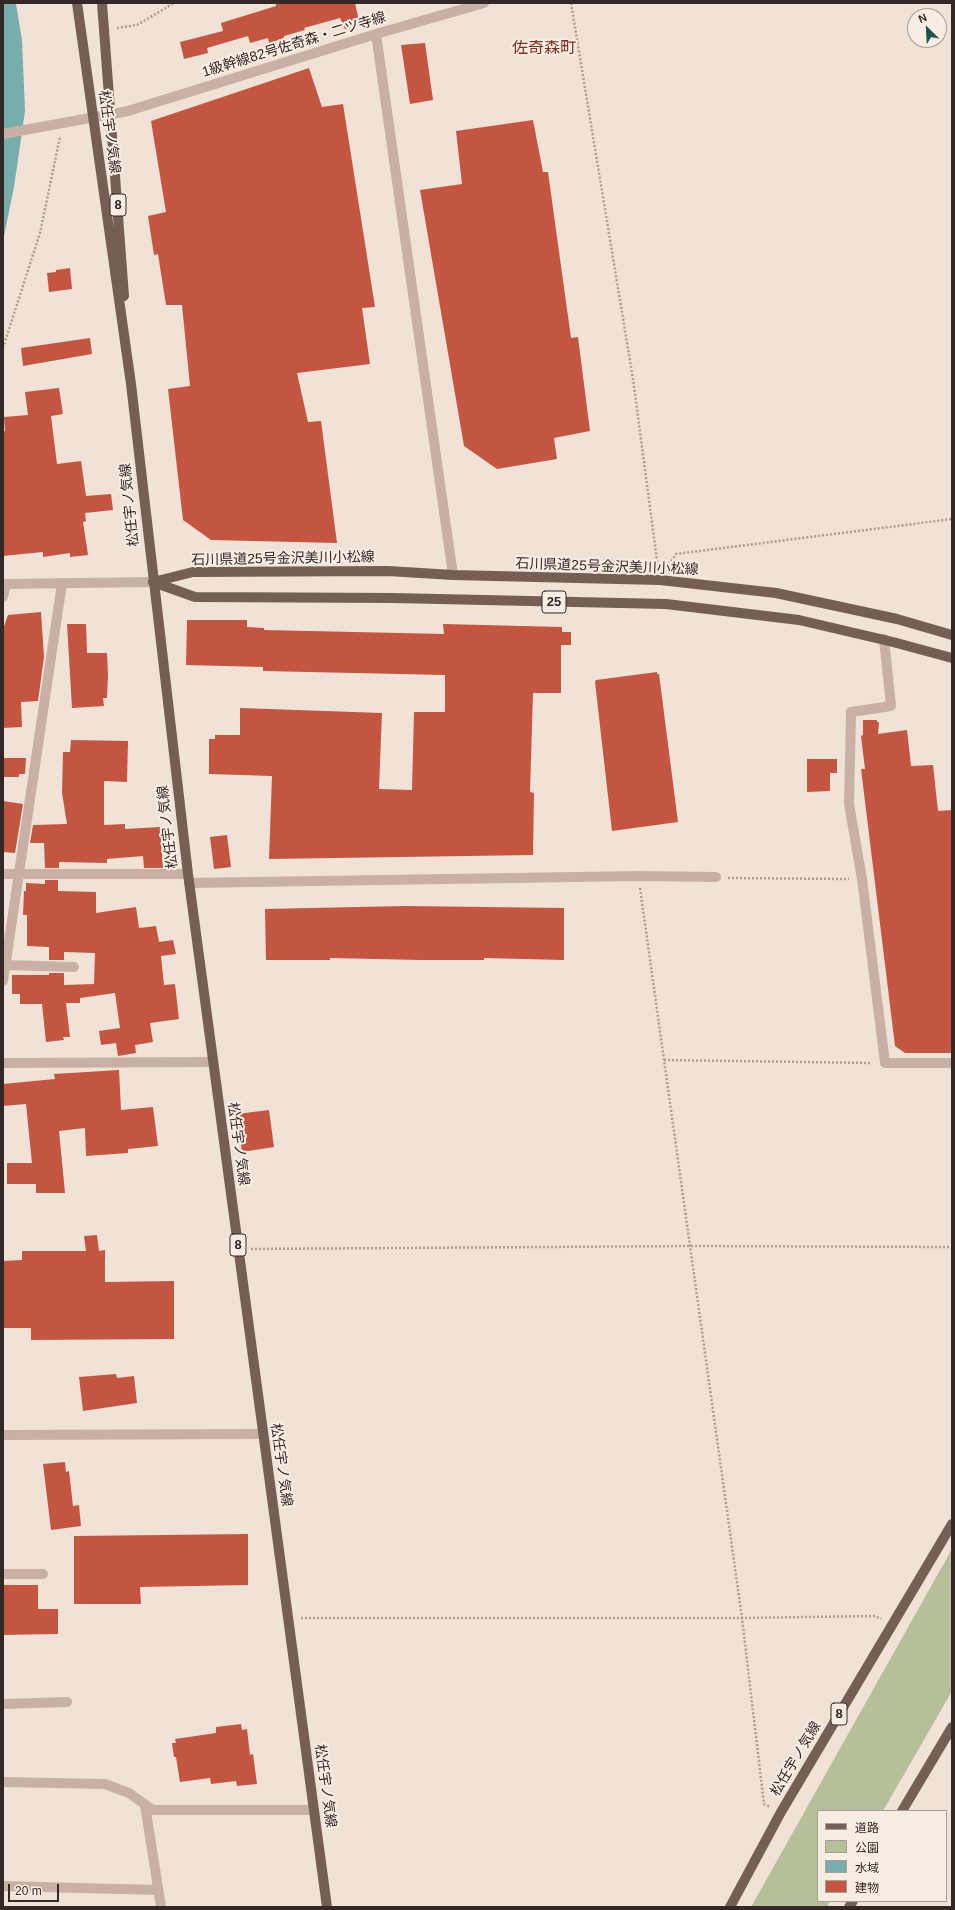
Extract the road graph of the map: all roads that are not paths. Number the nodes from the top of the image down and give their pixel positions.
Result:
1 (77, 3) edge
2 (102, 3) edge
3 (484, 3) edge
4 (376, 34) junction
5 (111, 114) junction
6 (92, 117) junction
7 (3, 134) edge
8 (131, 384) junction
9 (453, 575) junction
10 (153, 582) junction
11 (62, 583) junction
12 (5, 584) edge
13 (3, 597) edge
14 (952, 635) edge
15 (884, 639) junction
16 (952, 658) edge
17 (3, 874) edge
18 (20, 874) junction
19 (716, 877) road end
20 (188, 879) junction
21 (5, 965) junction
22 (74, 967) dead end
23 (3, 981) edge
24 (213, 1062) junction
25 (3, 1063) edge
26 (952, 1063) edge
27 (262, 1434) junction
28 (3, 1435) edge
29 (952, 1524) edge
30 (3, 1574) edge
31 (43, 1574) dead end
32 (67, 1702) dead end
33 (3, 1704) edge
34 (952, 1727) edge
35 (3, 1782) edge
36 (145, 1804) junction
37 (314, 1810) junction
38 (903, 1810) edge
39 (3, 1886) edge
40 (158, 1890) junction
41 (161, 1907) edge
42 (327, 1907) edge
43 (730, 1907) edge

1 - 6 main road, 松任宇ノ気線 / 8
2 - 5 main road, 松任宇ノ気線 / 8
3 - 4 street, 1級幹線82号佐奇森・二ツ寺線
4 - 5 street, 1級幹線82号佐奇森・二ツ寺線
4 - 9 street
5 - 6 street, 1級幹線82号佐奇森・二ツ寺線
5 - 8 main road, 松任宇ノ気線 / 8
6 - 7 street, 1級幹線82号佐奇森・二ツ寺線
6 - 8 main road, 松任宇ノ気線 / 8
8 - 10 main road, 松任宇ノ気線 / 8
9 - 10 main road, 石川県道25号金沢美川小松線 / 25
9 - 14 main road, 石川県道25号金沢美川小松線 / 25
10 - 11 street
10 - 15 main road, 25
10 - 20 main road, 松任宇ノ気線 / 8
11 - 12 street
11 - 18 street
12 - 13 street
15 - 16 main road, 25
15 - 26 street
17 - 18 street
18 - 20 street
18 - 21 street
19 - 20 street
20 - 24 main road, 松任宇ノ気線 / 8
21 - 22 street
21 - 23 street
24 - 25 street
24 - 27 main road, 松任宇ノ気線 / 8
27 - 28 street
27 - 37 main road, 松任宇ノ気線 / 8
29 - 43 main road, 松任宇ノ気線 / 8
30 - 31 street
32 - 33 street
34 - 38 main road
35 - 36 street
36 - 37 street
36 - 40 street
37 - 42 main road, 松任宇ノ気線 / 8
39 - 40 street
40 - 41 street

